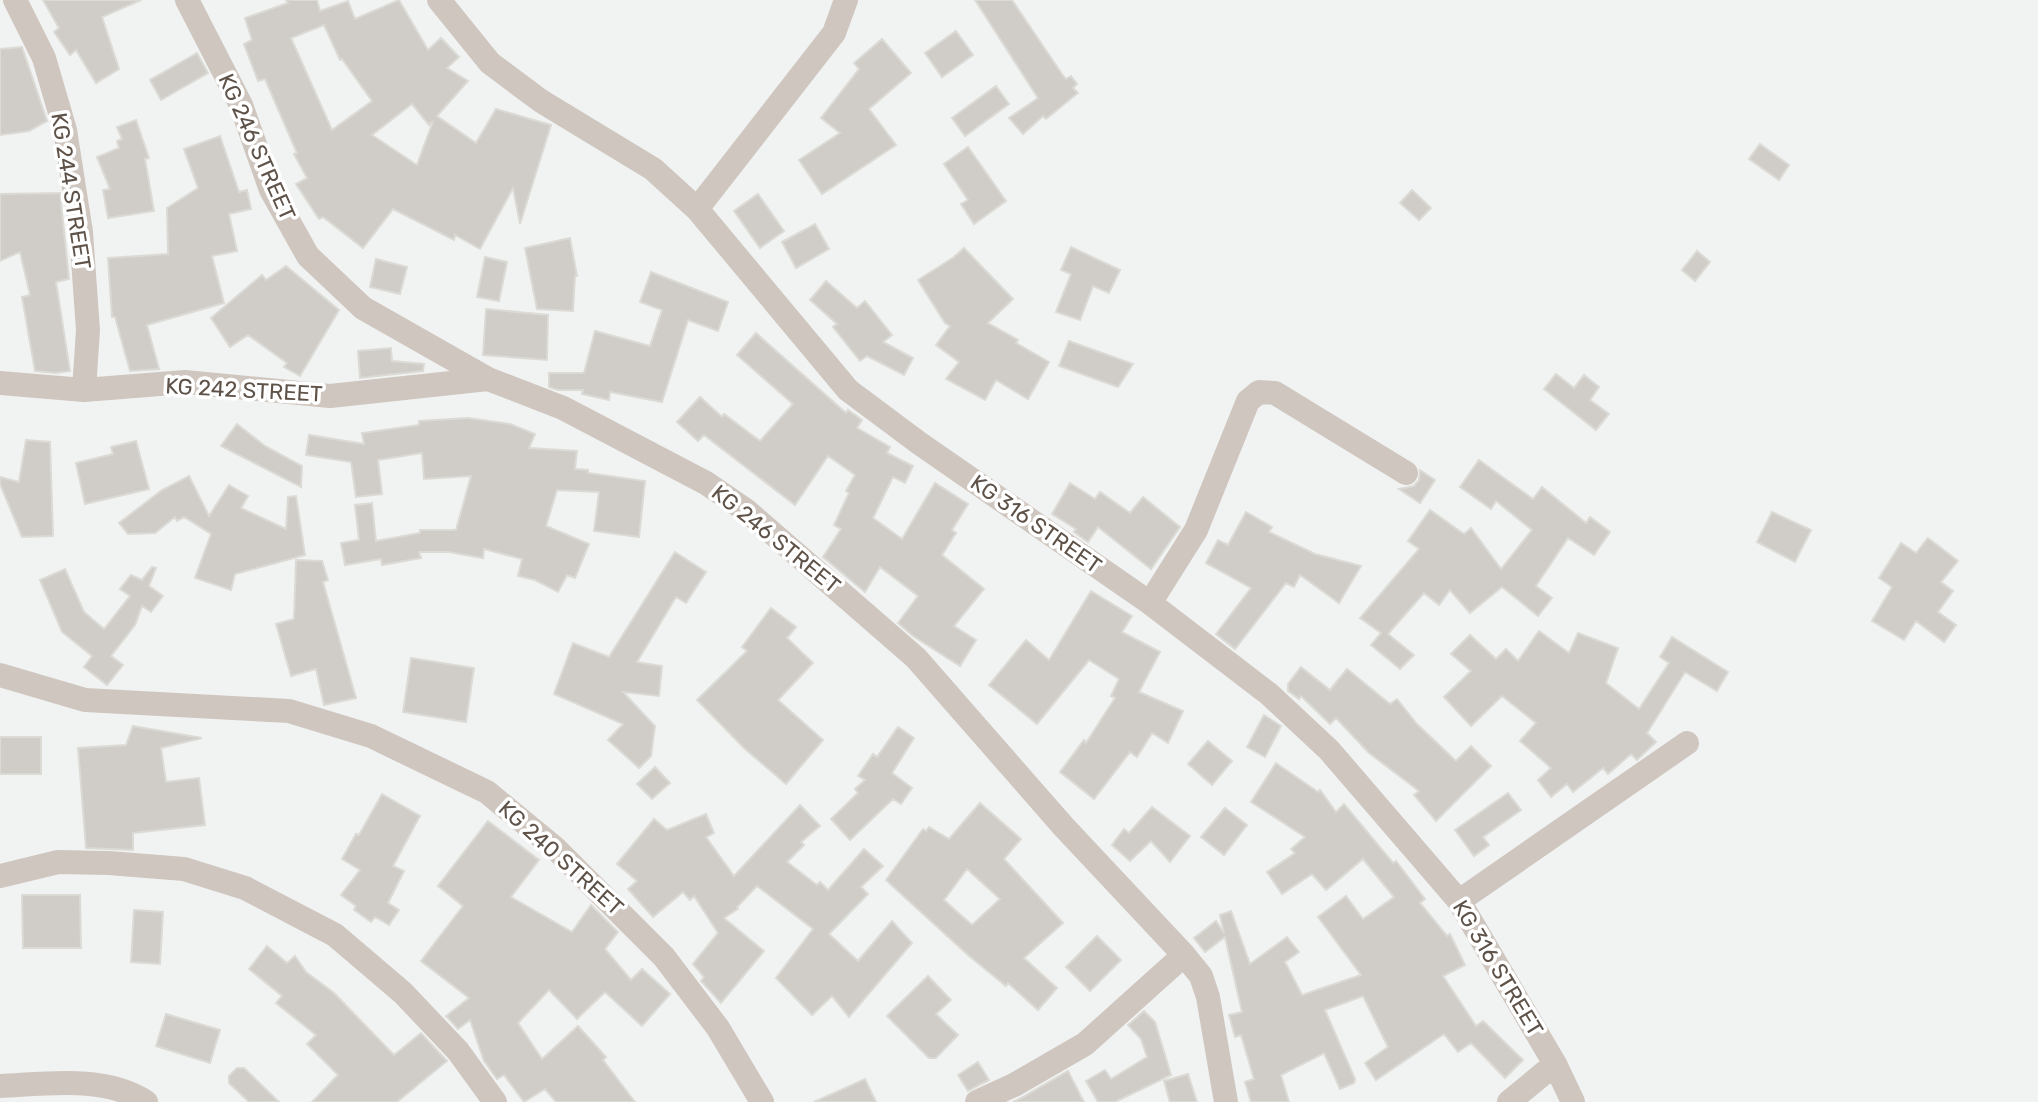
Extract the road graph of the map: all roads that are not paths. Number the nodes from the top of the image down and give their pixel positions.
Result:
1 (15, 0) edge
2 (187, 0) edge
3 (439, 0) edge
4 (846, 0) edge
5 (697, 209) junction
6 (488, 379) junction
7 (0, 383) edge
8 (84, 390) junction
9 (1406, 473) dead end
10 (1150, 603) junction
11 (0, 675) edge
12 (1687, 743) dead end
13 (0, 876) edge
14 (1459, 901) junction
15 (1184, 955) junction
16 (1555, 1064) junction
17 (0, 1086) edge
18 (146, 1102) edge
19 (495, 1102) edge
20 (762, 1102) edge
21 (977, 1102) edge
22 (1226, 1102) edge
23 (1509, 1102) edge
24 (1573, 1102) edge

1 - 8 street, KG 244 STREET
2 - 6 street, KG 246 STREET
3 - 5 street, KG 316 STREET
4 - 5 street
5 - 10 street, KG 316 STREET
6 - 8 street, KG 242 STREET
6 - 15 street, KG 246 STREET
7 - 8 street, KG 242 STREET
9 - 10 street
10 - 14 street, KG 316 STREET
11 - 20 street, KG 240 STREET
12 - 14 street
13 - 19 street
14 - 16 street, KG 316 STREET
15 - 21 street
15 - 22 street, KG 246 STREET
16 - 23 street
16 - 24 street, KG 316 STREET
17 - 18 street

